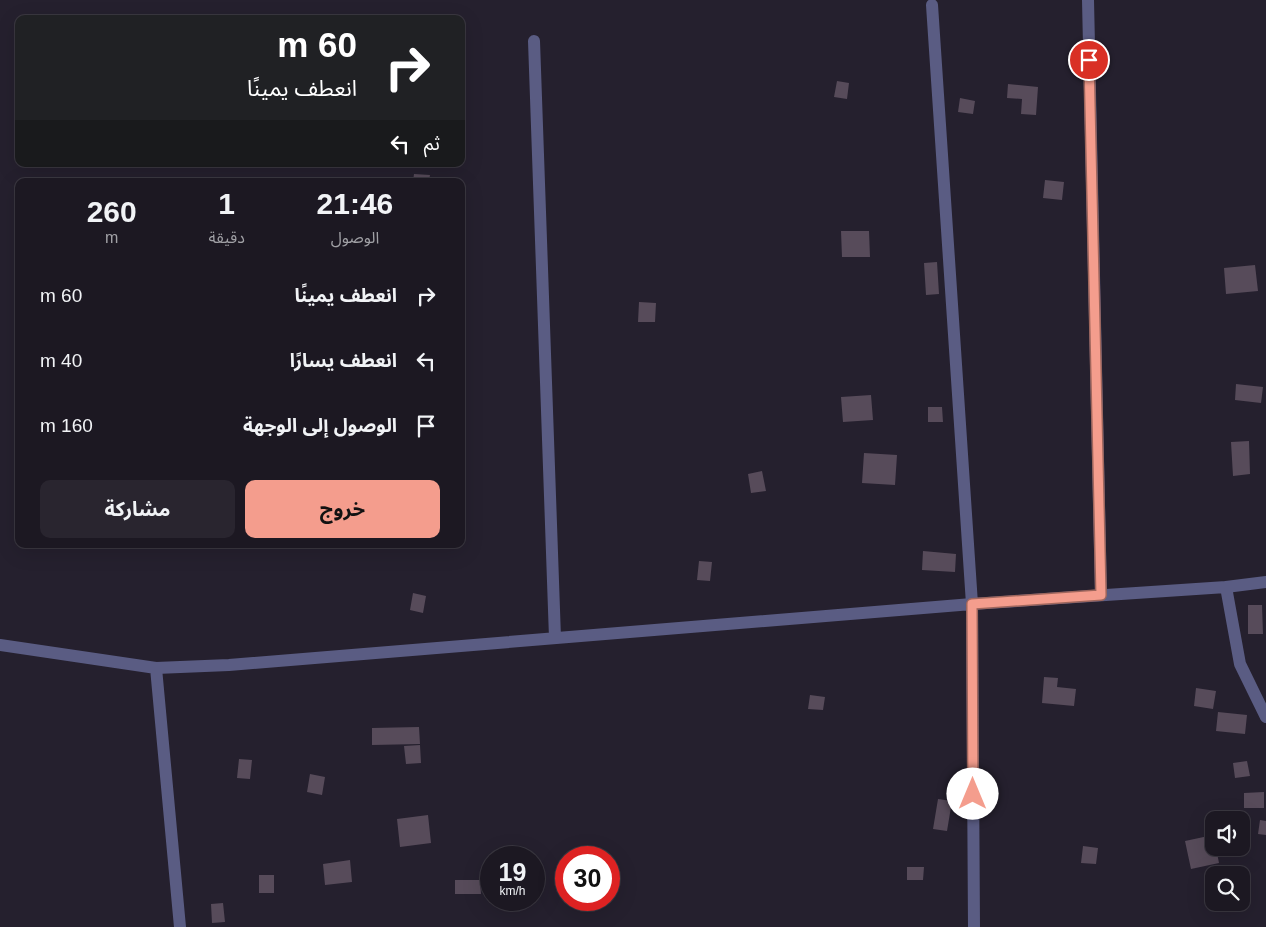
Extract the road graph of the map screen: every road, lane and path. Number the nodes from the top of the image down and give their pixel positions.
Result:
1 (1088, 0) edge
2 (932, 6) dead end
3 (534, 41) dead end
4 (1266, 582) edge
5 (1226, 587) junction
6 (1101, 595) junction
7 (972, 604) junction
8 (555, 638) junction
9 (0, 645) edge
10 (156, 668) junction
11 (1266, 717) edge
12 (180, 927) edge
13 (974, 927) edge

1 - 6 street
2 - 7 street
3 - 8 street
4 - 5 street
5 - 6 street
5 - 11 street
6 - 7 street
7 - 8 street
7 - 13 street
8 - 10 street
9 - 10 street
10 - 12 street

